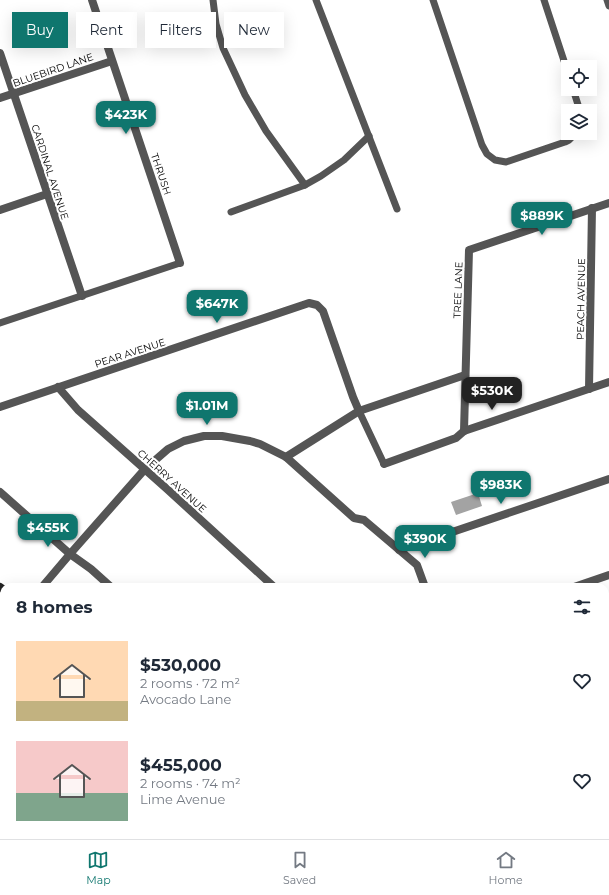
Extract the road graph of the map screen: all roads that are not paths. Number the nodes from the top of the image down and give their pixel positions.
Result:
1 (92, 0) edge
2 (213, 0) edge
3 (316, 0) edge
4 (433, 0) edge
5 (544, 0) edge
6 (607, 0) edge
7 (609, 6) edge
8 (0, 53) edge
9 (564, 60) edge
10 (112, 61) junction
11 (14, 94) junction
12 (0, 98) edge
13 (369, 136) junction
14 (570, 140) edge
15 (305, 185) junction
16 (47, 194) junction
17 (609, 202) edge
18 (397, 208) dead end
19 (592, 208) junction
20 (0, 210) edge
21 (231, 212) dead end
22 (180, 263) joint
23 (82, 296) junction
24 (0, 323) edge
25 (465, 375) junction
26 (609, 382) edge
27 (58, 388) junction
28 (589, 389) junction
29 (0, 407) edge
30 (359, 411) junction
31 (464, 431) junction
32 (286, 457) junction
33 (384, 464) joint
34 (144, 469) junction
35 (609, 479) edge
36 (0, 492) edge
37 (399, 550) junction
38 (70, 554) junction
39 (609, 575) edge
40 (45, 583) edge
41 (106, 583) edge
42 (270, 583) edge
43 (424, 583) edge
44 (586, 583) edge

1 - 10 street, THRUSH
2 - 15 lane
3 - 13 lane
4 - 14 lane
5 - 9 lane
6 - 7 lane
8 - 11 street, CARDINAL AVENUE
10 - 11 street, BLUEBIRD LANE
10 - 22 street, THRUSH
11 - 12 street, BLUEBIRD LANE
11 - 16 street, CARDINAL AVENUE
13 - 15 lane
13 - 18 lane
15 - 21 lane
16 - 20 street
16 - 23 street, CARDINAL AVENUE
17 - 19 street, TREE LANE
19 - 25 street, TREE LANE
19 - 28 street, PEACH AVENUE
22 - 23 lane
23 - 24 lane
25 - 30 street
25 - 31 street, TREE LANE
26 - 28 street
27 - 29 street, PEAR AVENUE
27 - 30 street, PEAR AVENUE
27 - 34 street, CHERRY AVENUE
28 - 31 street
30 - 32 street
30 - 33 lane
31 - 33 street
32 - 34 street
32 - 37 street
34 - 38 street
34 - 42 street, CHERRY AVENUE
35 - 37 street
36 - 38 street
37 - 43 street
38 - 40 street
38 - 41 street
39 - 44 street

